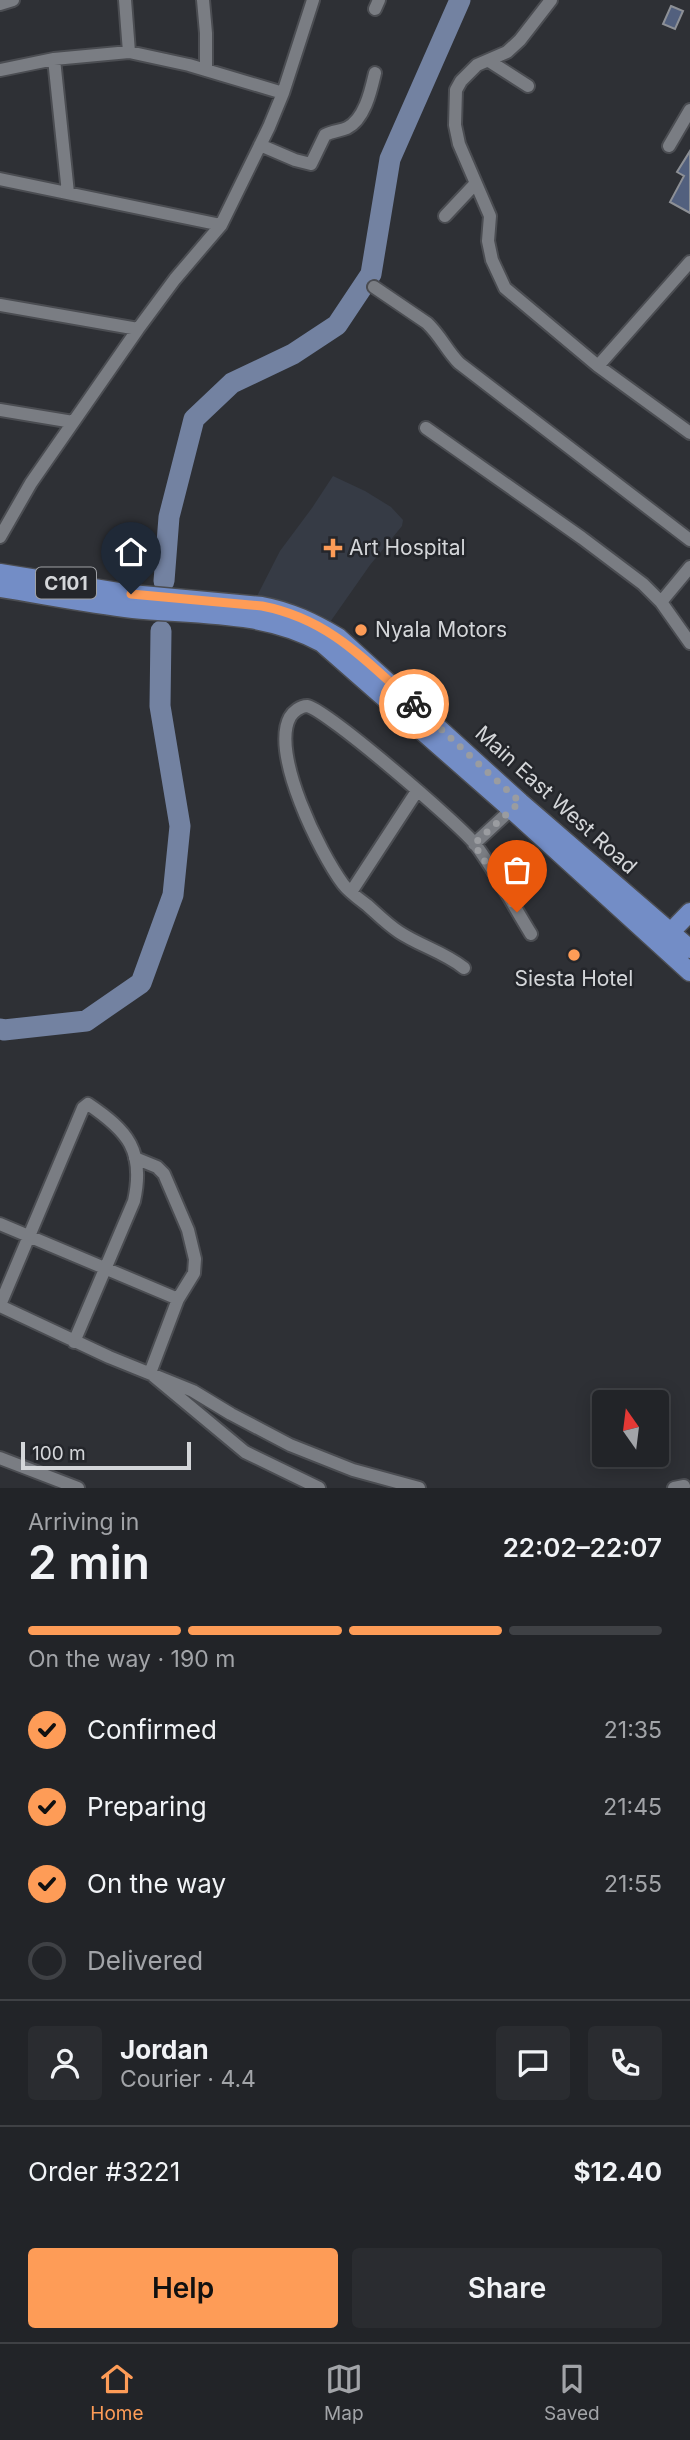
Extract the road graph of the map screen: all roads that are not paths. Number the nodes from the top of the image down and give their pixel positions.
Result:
1 (13, 0) edge
2 (125, 0) edge
3 (203, 0) edge
4 (313, 0) edge
5 (551, 0) edge
6 (0, 4) edge
7 (129, 52) junction
8 (54, 60) junction
9 (489, 61) junction
10 (0, 70) edge
11 (206, 70) junction
12 (375, 73) dead end
13 (528, 86) dead end
14 (283, 93) junction
15 (690, 110) edge
16 (260, 145) junction
17 (669, 146) dead end
18 (0, 179) edge
19 (475, 184) junction
20 (68, 193) junction
21 (445, 216) dead end
22 (220, 225) junction
23 (690, 262) edge
24 (374, 287) dead end
25 (0, 305) edge
26 (138, 329) junction
27 (598, 366) junction
28 (0, 410) edge
29 (73, 422) junction
30 (426, 428) dead end
31 (690, 433) edge
32 (0, 537) edge
33 (690, 540) edge
34 (690, 567) edge
35 (0, 573) edge
36 (0, 588) edge
37 (72, 592) junction
38 (661, 602) junction
39 (690, 643) edge
40 (417, 791) junction
41 (516, 806) junction
42 (474, 844) junction
43 (351, 892) junction
44 (690, 912) edge
45 (531, 934) dead end
46 (665, 938) junction
47 (690, 949) edge
48 (464, 968) dead end
49 (690, 972) edge
50 (135, 1158) junction
51 (0, 1224) edge
52 (28, 1236) junction
53 (106, 1269) junction
54 (178, 1299) junction
55 (0, 1306) edge
56 (74, 1342) junction
57 (150, 1373) junction
58 (0, 1458) edge
59 (51, 1483) edge
60 (78, 1488) edge
61 (319, 1488) edge
62 (419, 1488) edge

1 - 6 street
2 - 7 street
3 - 11 street
4 - 14 street
5 - 9 street
7 - 8 street
7 - 11 street
8 - 10 street
8 - 20 street
9 - 13 street
9 - 19 street
11 - 14 street
12 - 16 street
14 - 16 street
15 - 17 street
16 - 22 street
18 - 20 street
19 - 21 street
19 - 27 street
20 - 22 street
22 - 26 street
23 - 27 street
24 - 33 street
25 - 26 street
26 - 29 street
27 - 31 street
28 - 29 street
29 - 32 street
30 - 38 street
34 - 38 street
35 - 37 main road, Main East West Road / C101
36 - 37 main road, Main East West Road / C101
37 - 41 main road, Main East West Road / C101
38 - 39 street
40 - 42 street
40 - 43 street
40 - 43 street
41 - 42 street
41 - 46 main road, Main East West Road
42 - 45 street
43 - 48 street
44 - 46 main road
46 - 47 main road, Main East West Road
46 - 49 main road, Main East West Road
50 - 52 street
50 - 53 street
50 - 54 street
51 - 52 street
52 - 53 street
52 - 55 street
53 - 54 street
53 - 56 street
54 - 57 street
55 - 56 street
56 - 57 street
57 - 61 street
57 - 62 street
58 - 59 street
59 - 60 street

